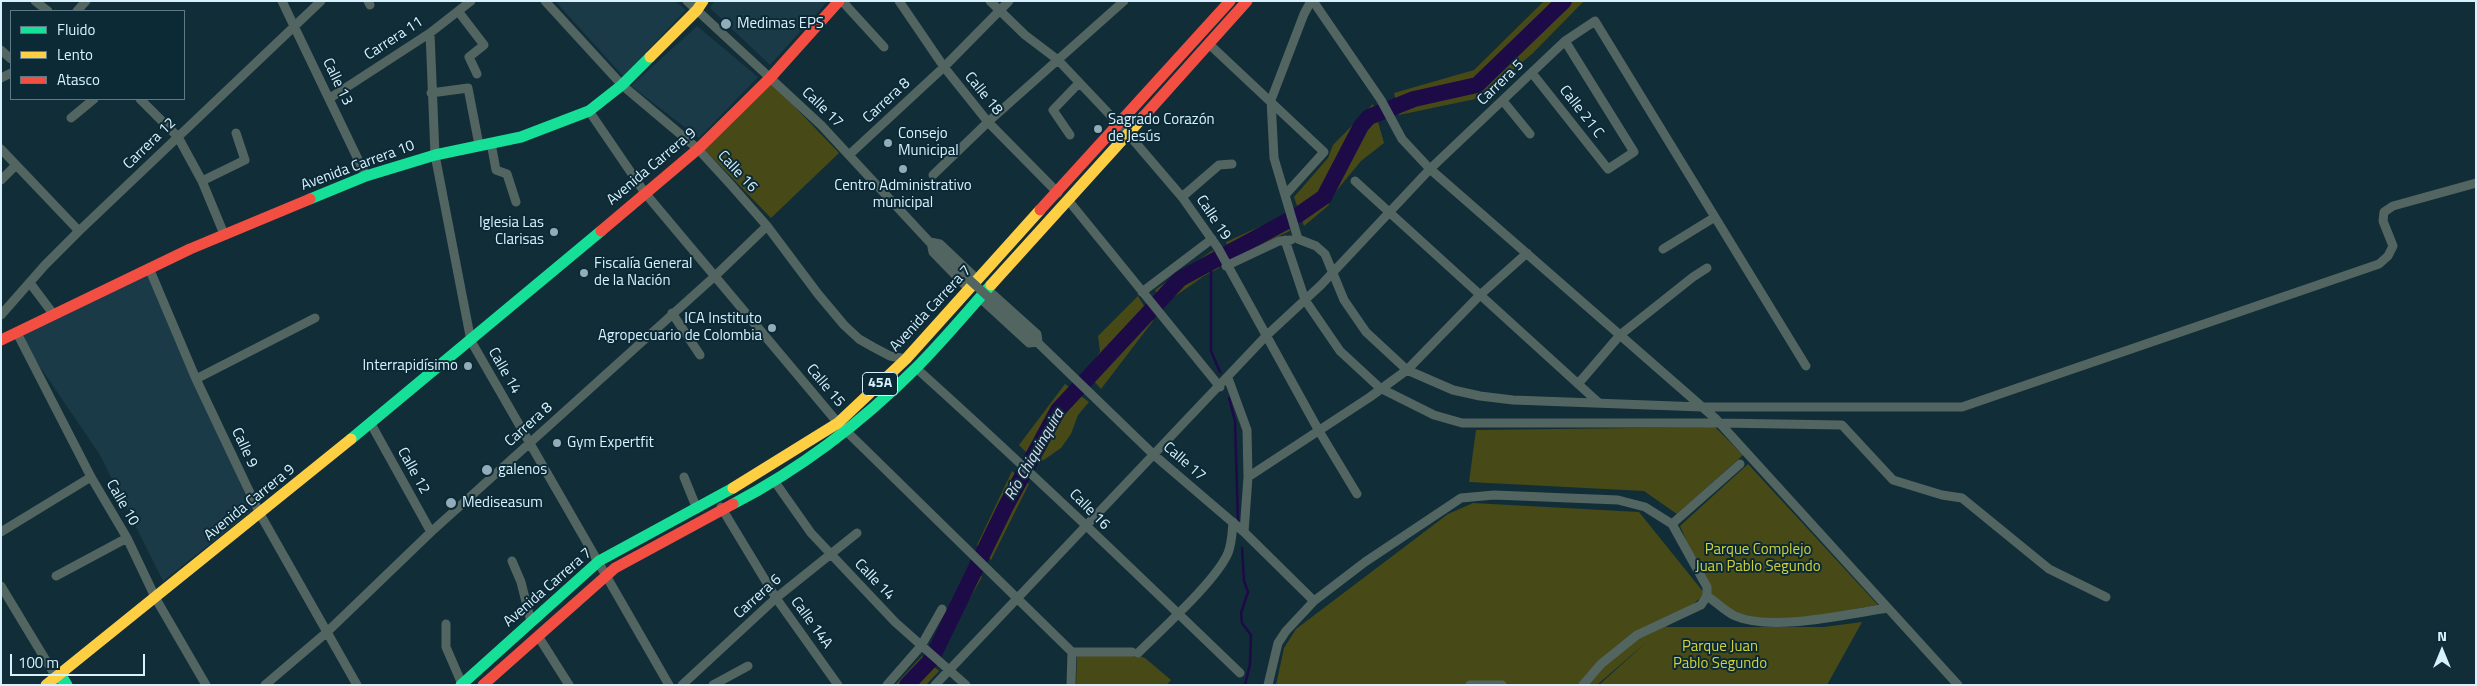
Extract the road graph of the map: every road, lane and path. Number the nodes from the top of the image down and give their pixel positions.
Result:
1 (35, 1) edge
2 (282, 1) edge
3 (321, 1) edge
4 (471, 1) edge
5 (545, 1) edge
6 (687, 1) edge
7 (840, 1) edge
8 (898, 1) edge
9 (990, 1) edge
10 (1008, 1) edge
11 (1124, 1) edge
12 (1230, 1) edge
13 (1247, 1) edge
14 (1312, 1) edge
15 (700, 6) edge
16 (47, 10) edge
17 (458, 11) junction
18 (999, 11) junction
19 (294, 26) junction
20 (430, 33) junction
21 (1565, 41) junction
22 (1209, 44) junction
23 (884, 47) dead end
24 (1058, 60) junction
25 (944, 67) junction
26 (1532, 73) junction
27 (477, 74) dead end
28 (770, 78) junction
29 (1079, 83) junction
30 (622, 85) junction
31 (431, 93) junction
32 (330, 98) junction
33 (93, 100) edge
34 (141, 100) edge
35 (1271, 100) junction
36 (1503, 101) junction
37 (589, 111) junction
38 (72, 118) dead end
39 (988, 122) junction
40 (1118, 124) junction
41 (236, 133) dead end
42 (1530, 134) dead end
43 (1070, 135) dead end
44 (1129, 135) junction
45 (178, 137) junction
46 (485, 144) junction
47 (1, 149) edge
48 (698, 149) junction
49 (434, 155) junction
50 (849, 155) junction
51 (1232, 164) dead end
52 (15, 166) junction
53 (1430, 169) junction
54 (933, 175) dead end
55 (366, 176) junction
56 (1, 180) edge
57 (202, 181) junction
58 (1355, 181) dead end
59 (2476, 183) edge
60 (645, 193) junction
61 (1285, 195) junction
62 (1063, 197) junction
63 (1182, 197) junction
64 (516, 202) dead end
65 (1389, 213) junction
66 (1715, 217) junction
67 (768, 226) junction
68 (79, 231) junction
69 (224, 234) junction
70 (1212, 239) junction
71 (1298, 239) junction
72 (1285, 240) junction
73 (933, 246) junction
74 (1663, 249) dead end
75 (1527, 253) junction
76 (1225, 264) junction
77 (149, 268) junction
78 (1707, 268) dead end
79 (1332, 274) junction
80 (715, 276) junction
81 (978, 280) junction
82 (30, 283) junction
83 (969, 289) junction
84 (983, 293) junction
85 (1145, 296) junction
86 (1480, 296) junction
87 (1305, 300) junction
88 (672, 313) junction
89 (1, 315) edge
90 (54, 315) junction
91 (315, 318) dead end
92 (17, 333) junction
93 (1620, 335) junction
94 (1266, 336) junction
95 (1, 340) edge
96 (1035, 340) junction
97 (470, 341) junction
98 (700, 355) dead end
99 (906, 359) junction
100 (1806, 366) dead end
101 (916, 368) junction
102 (1407, 370) junction
103 (1228, 378) junction
104 (196, 379) junction
105 (1578, 384) junction
106 (1220, 387) junction
107 (1380, 388) junction
108 (1599, 403) junction
109 (1702, 407) junction
110 (1719, 423) junction
111 (842, 426) junction
112 (373, 427) junction
113 (1319, 431) junction
114 (530, 443) junction
115 (1154, 454) junction
116 (1740, 464) dead end
117 (91, 477) junction
118 (684, 477) dead end
119 (1248, 477) junction
120 (774, 482) junction
121 (1357, 494) dead end
122 (715, 499) junction
123 (697, 508) junction
124 (722, 510) junction
125 (261, 516) junction
126 (1233, 522) junction
127 (1672, 524) junction
128 (1086, 527) junction
129 (1, 532) edge
130 (431, 532) junction
131 (1244, 532) junction
132 (857, 533) dead end
133 (127, 538) junction
134 (830, 554) junction
135 (512, 561) dead end
136 (599, 561) junction
137 (607, 575) junction
138 (56, 576) dead end
139 (1, 586) edge
140 (1708, 596) junction
141 (1018, 597) junction
142 (2106, 597) dead end
143 (776, 598) junction
144 (157, 601) junction
145 (1314, 601) junction
146 (1888, 608) junction
147 (942, 609) dead end
148 (1178, 613) junction
149 (531, 622) junction
150 (446, 624) dead end
151 (326, 633) junction
152 (538, 636) junction
153 (925, 649) junction
154 (1072, 652) junction
155 (748, 666) dead end
156 (949, 671) junction
157 (1240, 673) dead end
158 (60, 682) edge
159 (462, 684) edge
160 (46, 685) edge
161 (206, 685) edge
162 (265, 685) edge
163 (357, 685) edge
164 (483, 685) edge
165 (569, 685) edge
166 (669, 685) edge
167 (682, 685) edge
168 (712, 685) edge
169 (838, 685) edge
170 (887, 685) edge
171 (935, 685) edge
172 (966, 685) edge
173 (1071, 685) edge
174 (1268, 685) edge
175 (1470, 685) edge
176 (1502, 685) edge
177 (1583, 685) edge
178 (1958, 685) edge

1 - 16 street
2 - 19 street, Calle 13
3 - 19 street, Carrera 12
4 - 17 street, Carrera 11
5 - 30 street, Calle 16
6 - 15 street, Calle 17
7 - 23 street
7 - 28 main road, Avenida Carrera 9
8 - 25 street, Calle 18
9 - 18 street, Calle 19
10 - 18 street, Carrera 8
11 - 24 street
12 - 40 main road, Avenida Carrera 7 / 45A
13 - 22 main road, Avenida Carrera 7 / 45A
14 - 35 street
14 - 53 street
15 - 28 street, Calle 17
15 - 30 main road, Avenida Carrera 10
17 - 20 street, Carrera 11
17 - 27 street
18 - 24 street, Calle 19
18 - 25 street, Carrera 8
19 - 32 street, Calle 13
19 - 45 street, Carrera 12
20 - 31 street, Calle 14
20 - 32 street, Carrera 11
21 - 26 street, Carrera 5
21 - 26 street, Calle 21 C
21 - 66 street, Carrera 5
22 - 35 street
22 - 44 main road, Avenida Carrera 7 / 45A
24 - 29 street, Calle 19
24 - 39 street
25 - 39 street, Calle 18
25 - 50 street, Carrera 8
26 - 36 street, Carrera 5
28 - 48 main road, Avenida Carrera 9
28 - 50 street, Calle 17
29 - 40 street, Calle 19
29 - 43 street
30 - 37 main road, Avenida Carrera 10
30 - 48 street, Calle 16
31 - 46 street
31 - 49 street, Calle 14
32 - 55 street, Calle 13
33 - 38 street
34 - 45 street
35 - 61 street
35 - 61 street
36 - 42 street
36 - 53 street, Carrera 5
37 - 46 main road, Avenida Carrera 10
37 - 60 street, Calle 15
39 - 54 street
39 - 62 street, Calle 18
40 - 44 street, Calle 19
40 - 62 main road, Avenida Carrera 7 / 45A
41 - 57 street
44 - 62 main road, Avenida Carrera 7 / 45A
44 - 63 street, Calle 19
45 - 57 street
45 - 68 street, Carrera 12
46 - 49 main road, Avenida Carrera 10
46 - 64 street
47 - 52 street
48 - 60 main road, Avenida Carrera 9
48 - 67 street, Calle 16
49 - 55 main road, Avenida Carrera 10
49 - 97 street, Calle 14
50 - 73 street, Calle 17
51 - 63 street
52 - 56 street
52 - 68 street
53 - 65 street, Carrera 5
53 - 75 street
55 - 69 main road, Avenida Carrera 10
57 - 69 street
58 - 65 street
59 - 109 street
60 - 80 street, Calle 15
60 - 97 main road, Avenida Carrera 9
61 - 71 street
62 - 81 main road, Avenida Carrera 7 / 45A
62 - 84 main road, Avenida Carrera 7 / 45A
62 - 85 street, Calle 18
63 - 70 street, Calle 19
65 - 79 street, Carrera 5
65 - 86 street
66 - 74 street
66 - 100 street
67 - 80 street, Carrera 8
67 - 99 street, Calle 16
68 - 82 street, Carrera 12
69 - 77 main road, Avenida Carrera 10
70 - 76 street, Calle 19
70 - 85 street
71 - 72 street
71 - 79 street
72 - 76 street
72 - 87 street
73 - 81 street, Calle 17
73 - 83 street, Calle 17
73 - 96 street, Calle 17, bridge
75 - 86 street
75 - 93 street
76 - 94 street, Calle 19
77 - 90 main road, Avenida Carrera 10
77 - 104 street, Calle 9
78 - 93 street
79 - 87 street, Carrera 5
79 - 102 street
80 - 88 street, Carrera 8
80 - 111 street, Calle 15
81 - 83 main road, Avenida Carrera 7 / 45A
82 - 89 street, Carrera 12
82 - 90 street
83 - 99 main road, Avenida Carrera 7 / 45A
84 - 96 street, Calle 17
84 - 101 main road, Avenida Carrera 7 / 45A
85 - 106 street, Calle 18
86 - 102 street
86 - 105 street
87 - 94 street, Carrera 5
87 - 107 street
88 - 98 street
88 - 114 street, Carrera 8
90 - 92 main road, Avenida Carrera 10
91 - 104 street
92 - 95 main road, Avenida Carrera 10
92 - 117 street, Calle 10
93 - 105 street
93 - 109 street
94 - 103 street, Carrera 5
94 - 113 street, Calle 19
96 - 115 street, Calle 17
97 - 112 main road, Avenida Carrera 9
97 - 114 street, Calle 14
99 - 111 main road, Avenida Carrera 7 / 45A
101 - 111 main road, Avenida Carrera 7 / 45A
101 - 128 street, Calle 16
102 - 107 street
102 - 108 street
103 - 106 street, Carrera 5
103 - 119 street
104 - 125 street, Calle 9
105 - 108 street
106 - 115 street, Carrera 5
107 - 110 street
107 - 113 street
108 - 109 street
109 - 110 street
110 - 142 street
110 - 146 street
111 - 120 main road, Avenida Carrera 7 / 45A
111 - 122 main road, Avenida Carrera 7 / 45A
111 - 141 street, Calle 15
112 - 125 main road, Avenida Carrera 9
112 - 130 street, Calle 12
113 - 119 street
113 - 121 street, Calle 19
114 - 130 street, Carrera 8
114 - 136 street, Calle 14
115 - 126 street, Calle 17
115 - 128 street, Carrera 5
116 - 127 street
117 - 129 street
117 - 133 street, Calle 10
118 - 123 street
119 - 131 street
120 - 124 main road, Avenida Carrera 7 / 45A
120 - 134 street, Calle 14
122 - 123 main road, Avenida Carrera 7 / 45A
122 - 124 street, Calle 14A
123 - 136 main road, Avenida Carrera 7 / 45A
124 - 137 main road, Avenida Carrera 7 / 45A
124 - 143 street, Calle 14A
125 - 144 main road, Avenida Carrera 9
125 - 151 street, Calle 9
126 - 131 street, Calle 17
126 - 148 street
127 - 140 street
127 - 145 street
128 - 141 street, Carrera 5
128 - 148 street, Calle 16
130 - 151 street, Carrera 8
131 - 145 street, Calle 17
132 - 134 street, Carrera 6
133 - 138 street
133 - 144 street, Calle 10
134 - 143 street, Carrera 6
134 - 153 street, Calle 14
135 - 149 street
136 - 137 street, Calle 14
136 - 149 main road, Avenida Carrera 7 / 45A
137 - 152 main road, Avenida Carrera 7 / 45A
137 - 166 street, Calle 14
139 - 158 street
140 - 146 street
140 - 177 street
141 - 154 street, Calle 15
141 - 156 street, Carrera 5
143 - 167 street, Carrera 6
143 - 169 street, Calle 14A
144 - 158 main road, Avenida Carrera 9
144 - 161 street, Calle 10
145 - 174 street
146 - 178 street
147 - 153 street
148 - 154 street
148 - 157 street, Calle 16
149 - 159 main road, Avenida Carrera 7 / 45A
150 - 159 street
151 - 162 street, Carrera 8
151 - 163 street, Calle 9
152 - 164 main road, Avenida Carrera 7 / 45A
152 - 165 street
153 - 156 street, Calle 14
153 - 170 street
154 - 173 street
155 - 168 street
156 - 171 street, Carrera 5
156 - 172 street, Calle 14
158 - 160 main road, Avenida Carrera 9
175 - 176 street

